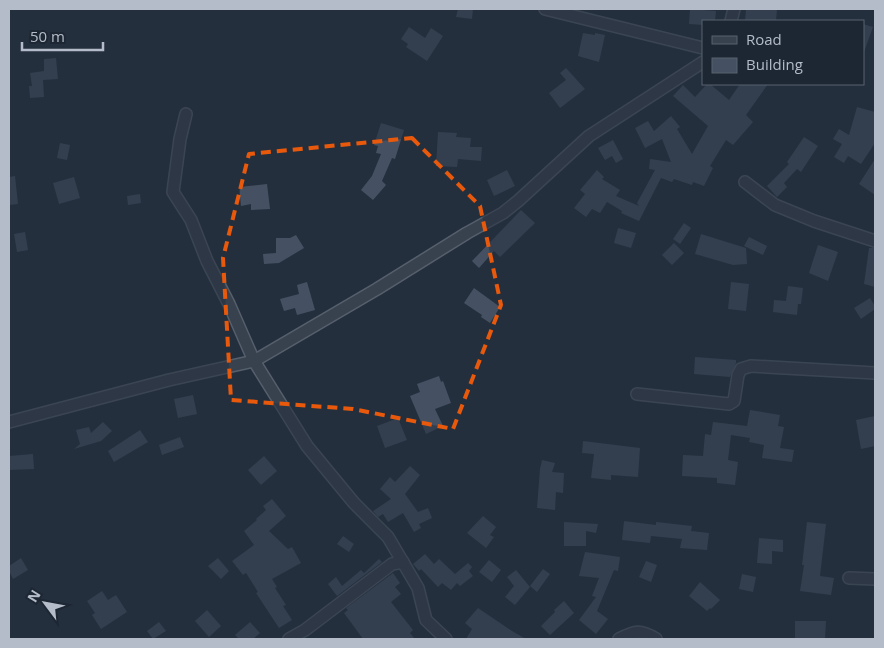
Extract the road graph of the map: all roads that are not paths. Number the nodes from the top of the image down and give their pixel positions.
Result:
1 (545, 9) edge
2 (702, 48) edge
3 (702, 63) edge
4 (186, 114) dead end
5 (745, 182) dead end
6 (875, 241) edge
7 (254, 361) junction
8 (875, 373) edge
9 (637, 394) dead end
10 (9, 422) edge
11 (403, 562) junction
12 (849, 578) dead end
13 (875, 579) edge
14 (289, 639) edge
15 (446, 639) edge
16 (619, 639) edge
17 (656, 639) edge

1 - 2 street
3 - 7 street
4 - 7 street
5 - 6 street
7 - 10 street
7 - 11 street
8 - 9 street
11 - 14 street
11 - 15 street
12 - 13 street
16 - 17 street

